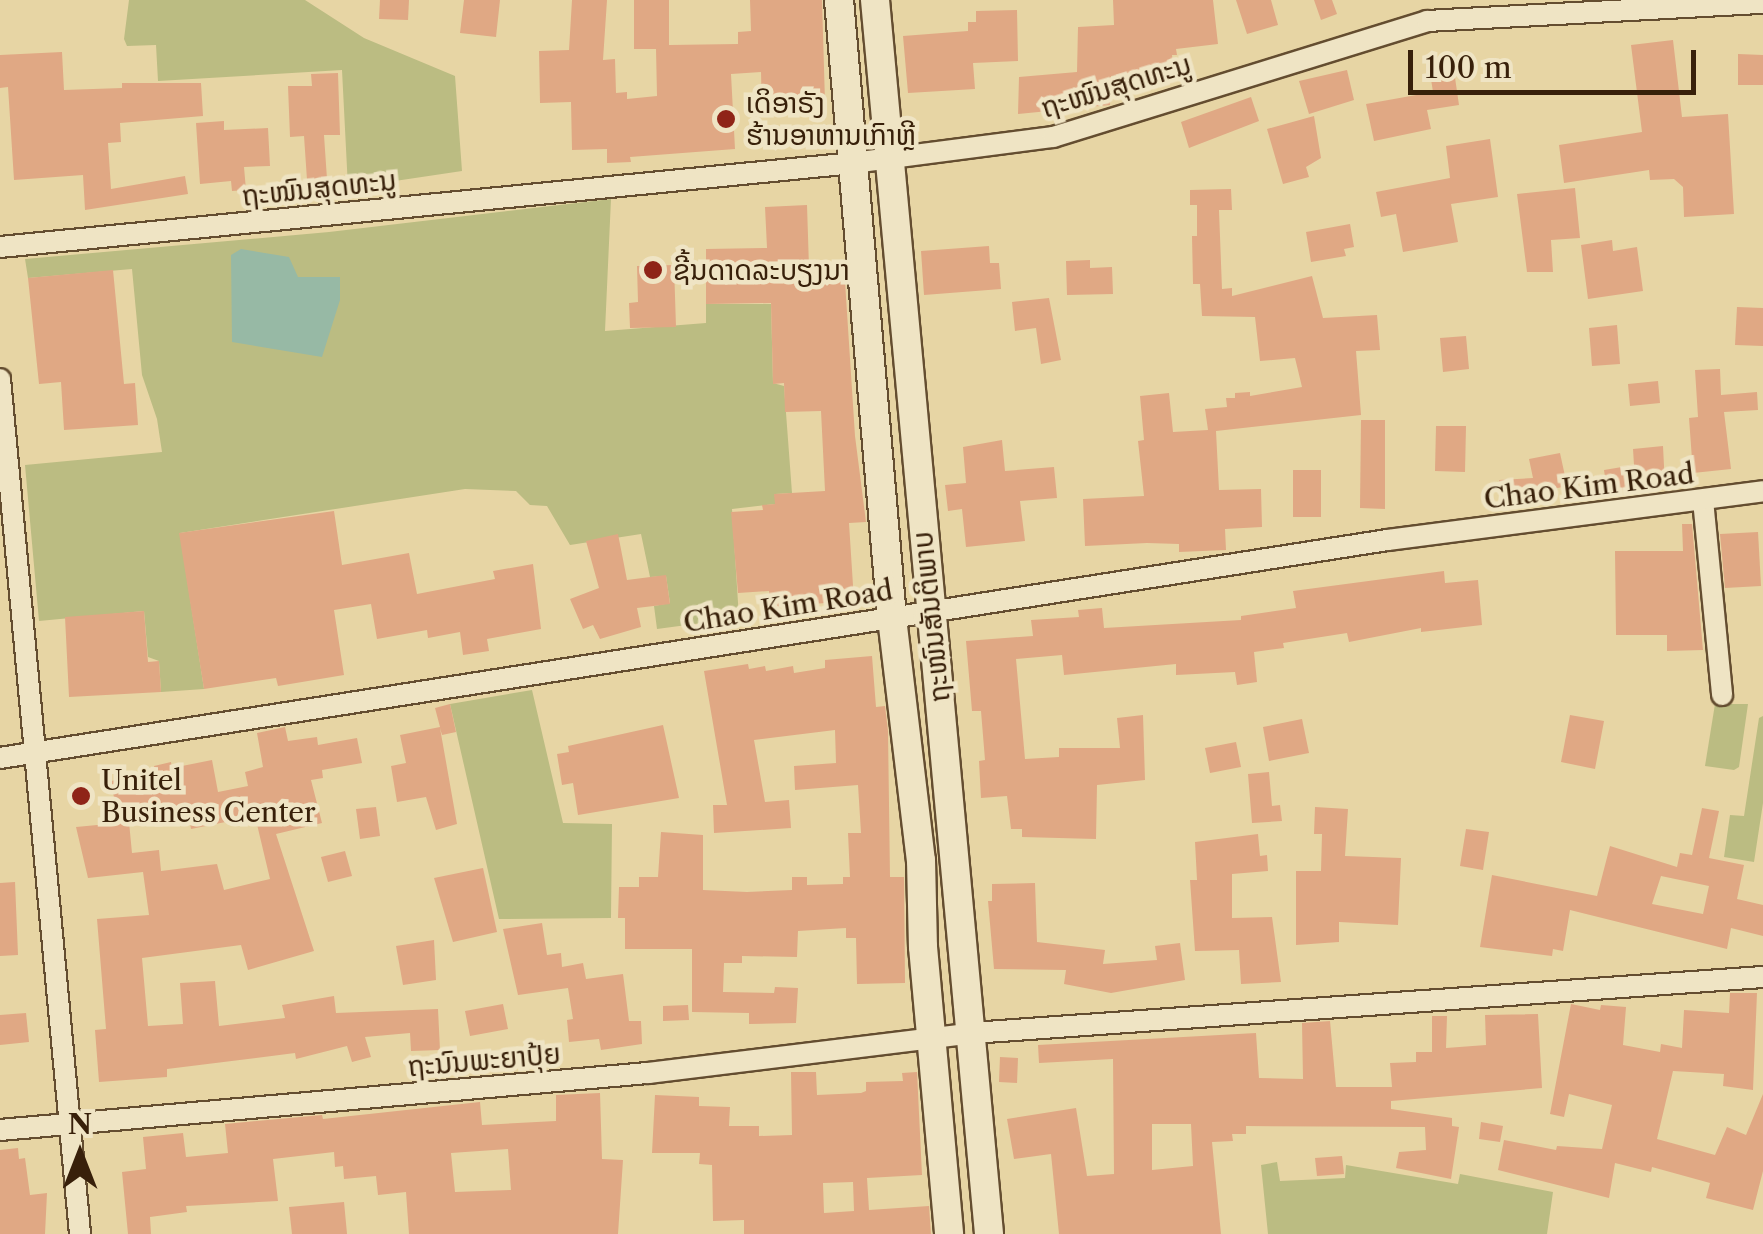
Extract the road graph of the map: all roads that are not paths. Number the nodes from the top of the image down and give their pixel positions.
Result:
1 (839, 0) edge
2 (875, 0) edge
3 (1763, 3) edge
4 (887, 156) junction
5 (854, 164) junction
6 (0, 247) edge
7 (0, 379) edge
8 (1763, 491) edge
9 (1702, 500) junction
10 (929, 612) junction
11 (892, 618) junction
12 (1722, 695) dead end
13 (34, 752) junction
14 (0, 758) edge
15 (1763, 976) edge
16 (972, 1033) junction
17 (933, 1040) junction
18 (69, 1124) junction
19 (0, 1130) edge
20 (80, 1234) edge
21 (949, 1234) edge
22 (989, 1234) edge

1 - 5 street, ຖະໜົນສັນຕິພາບ
2 - 4 street, ຖະໜົນສັນຕິພາບ
3 - 4 street, ຖະໜົນສຸດທະນູ
4 - 5 street, ຖະໜົນສຸດທະນູ
4 - 10 street, ຖະໜົນສັນຕິພາບ
5 - 6 street, ຖະໜົນສຸດທະນູ
5 - 11 street, ຖະໜົນສັນຕິພາບ
7 - 13 street
8 - 9 street, Chao Kim Road
9 - 10 street, Chao Kim Road
9 - 12 street
10 - 11 street, Chao Kim Road
10 - 16 street, ຖະໜົນສັນຕິພາບ
11 - 13 street, Chao Kim Road
11 - 17 street, ຖະໜົນສັນຕິພາບ
13 - 14 street, Chao Kim Road
13 - 18 street
15 - 16 street, ຖະນົນພະຍາປຸ້ຍ
16 - 17 street, ຖະນົນພະຍາປຸ້ຍ
16 - 22 street, ຖະໜົນສັນຕິພາບ
17 - 18 street, ຖະນົນພະຍາປຸ້ຍ
17 - 21 street, ຖະໜົນສັນຕິພາບ
18 - 19 street, ຖະນົນພະຍາປຸ້ຍ
18 - 20 street

